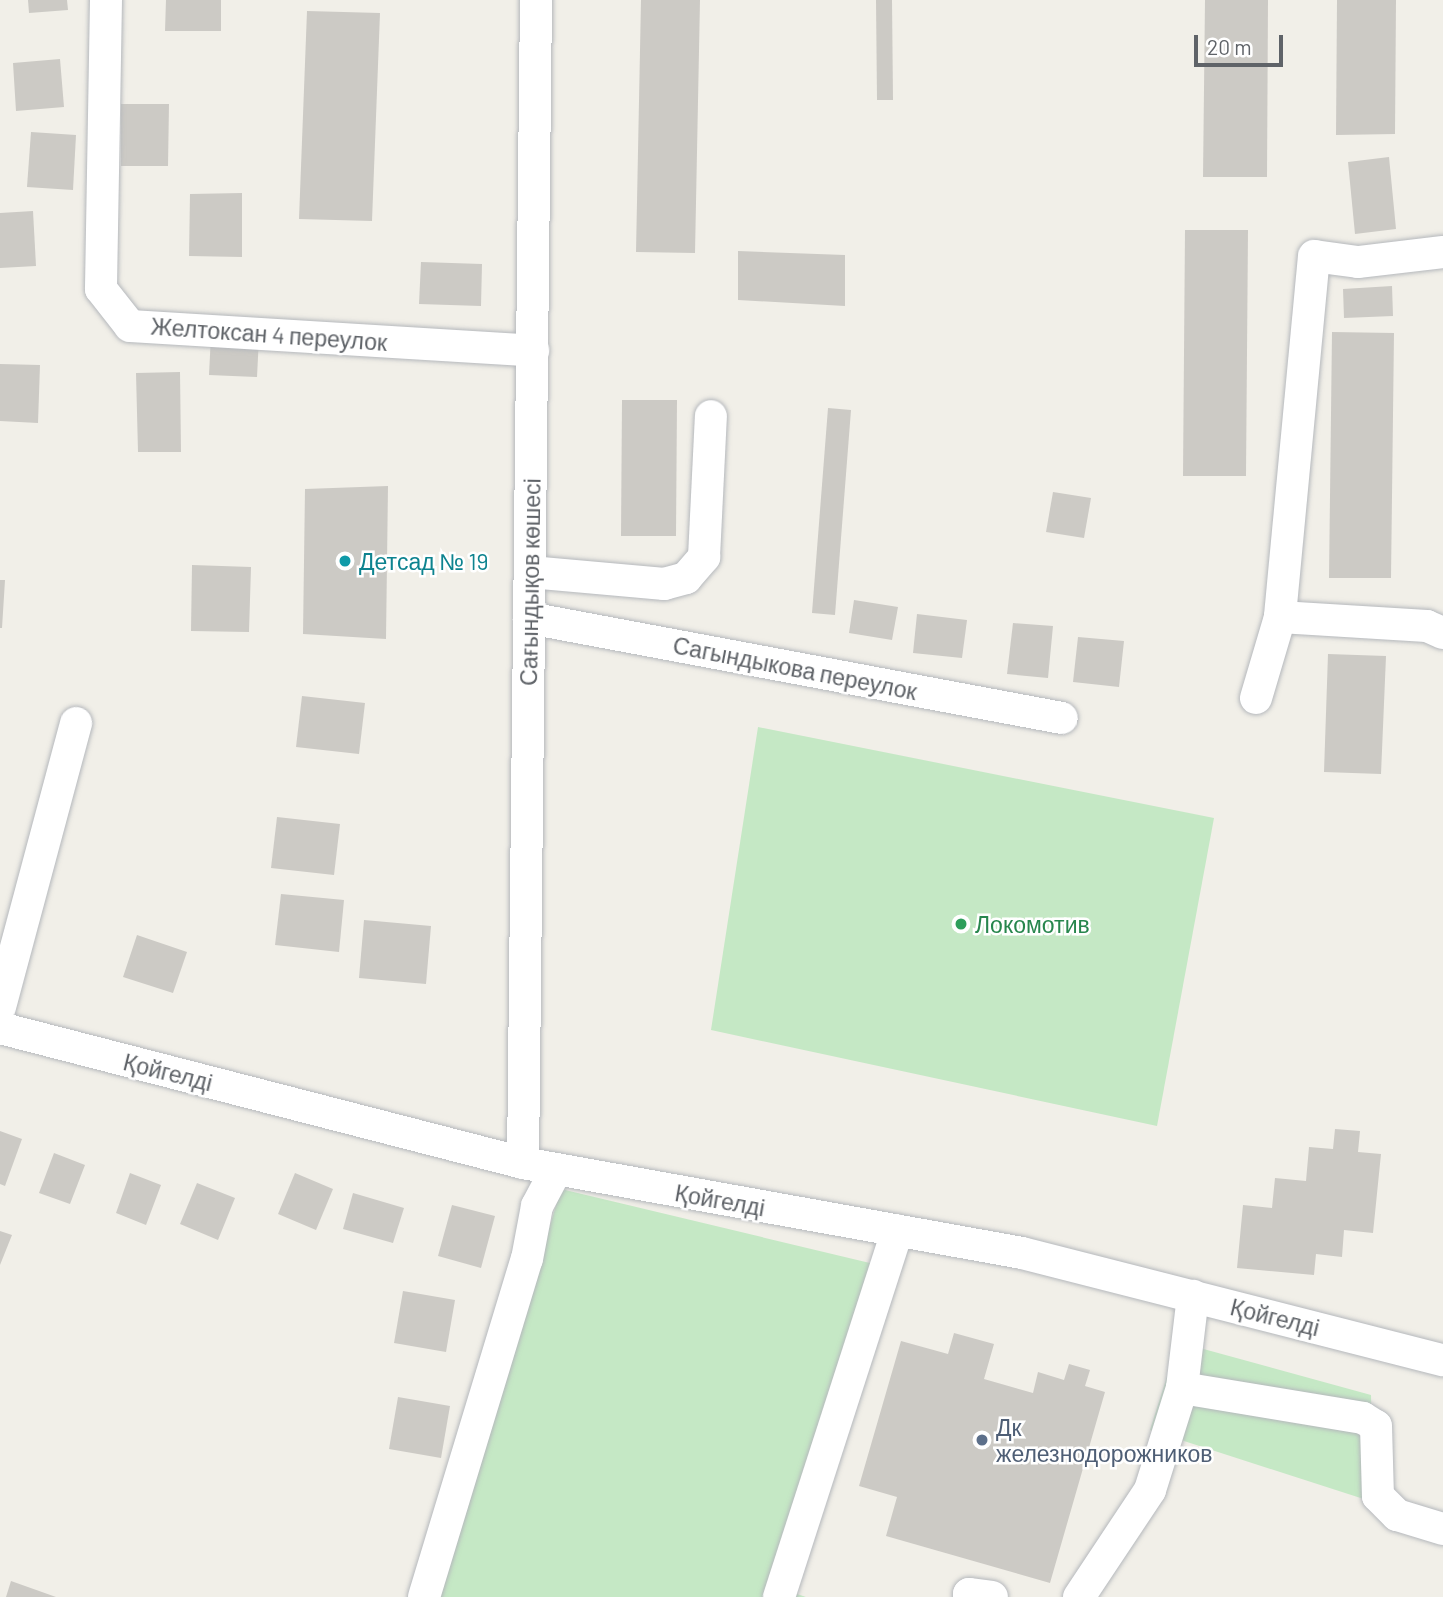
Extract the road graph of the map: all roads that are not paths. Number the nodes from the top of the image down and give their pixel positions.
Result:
1 (106, 0) edge
2 (536, 0) edge
3 (1443, 252) edge
4 (533, 351) junction
5 (710, 416) dead end
6 (530, 572) junction
7 (529, 618) junction
8 (1280, 618) junction
9 (1443, 633) edge
10 (1256, 698) dead end
11 (1062, 718) dead end
12 (76, 723) dead end
13 (0, 1007) edge
14 (0, 1028) edge
15 (523, 1163) junction
16 (556, 1171) junction
17 (897, 1231) junction
18 (1193, 1296) junction
19 (1443, 1360) edge
20 (1182, 1388) junction
21 (1443, 1530) edge
22 (424, 1597) edge
23 (779, 1597) edge
24 (969, 1597) edge
25 (992, 1597) edge
26 (1079, 1597) edge

1 - 4 street, Желтоксан 4 переулок
2 - 4 street, Сағындықов көшесі
3 - 8 street
4 - 6 street, Сағындықов көшесі
5 - 6 street
6 - 7 street, Сағындықов көшесі
7 - 11 street, Сагындыкова переулок
7 - 15 street, Сағындықов көшесі
8 - 9 street
8 - 10 street
12 - 13 street
14 - 15 street, Қойгелді
15 - 16 street, Қойгелді
16 - 17 street, Қойгелді
16 - 22 street
17 - 18 street, Қойгелді
17 - 23 street
18 - 19 street, Қойгелді
18 - 20 street
20 - 21 street
20 - 26 street
24 - 25 street

